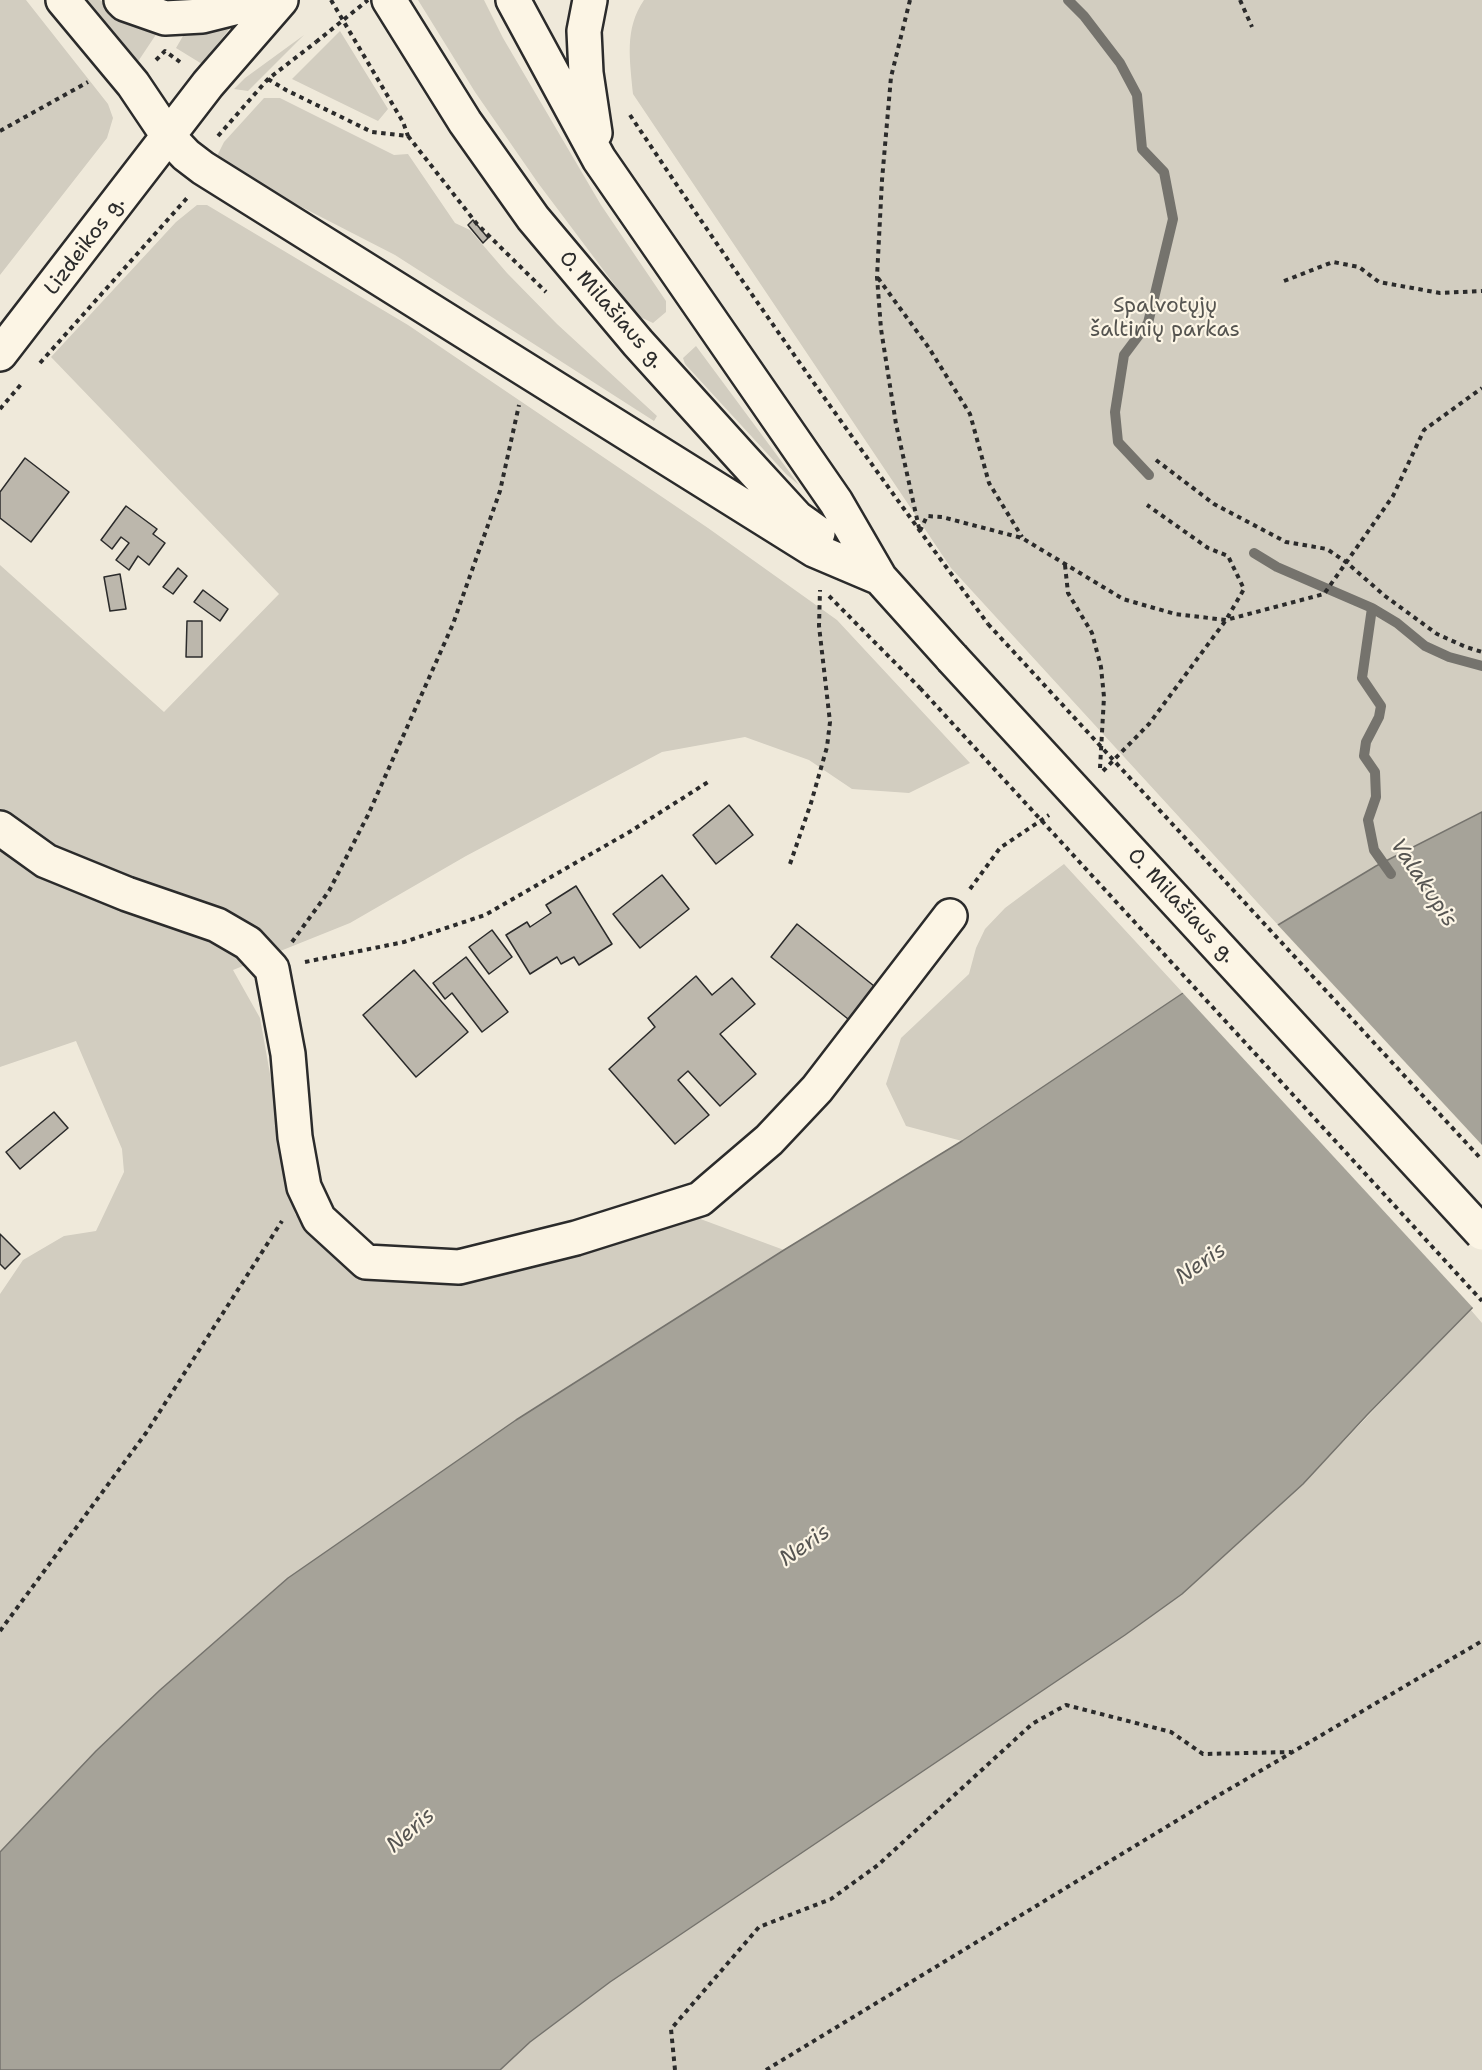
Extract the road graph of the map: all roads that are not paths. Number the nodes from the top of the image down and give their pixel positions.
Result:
1 (63, 0) edge
2 (121, 0) edge
3 (266, 0) edge
4 (281, 0) edge
5 (389, 0) edge
6 (513, 0) edge
7 (590, 0) edge
8 (168, 136) junction
9 (599, 159) junction
10 (0, 354) edge
11 (880, 578) junction
12 (0, 828) edge
13 (950, 916) road end
14 (1482, 1233) edge

1 - 8 main road
2 - 3 main road
4 - 8 main road, Lizdeikos g.
5 - 11 main road, O. Milašiaus g.
6 - 9 main road, O. Milašiaus g.
7 - 9 main road
8 - 10 main road, Lizdeikos g.
8 - 11 main road
9 - 11 main road, O. Milašiaus g.
11 - 14 main road, O. Milašiaus g., bridge
12 - 13 main road

